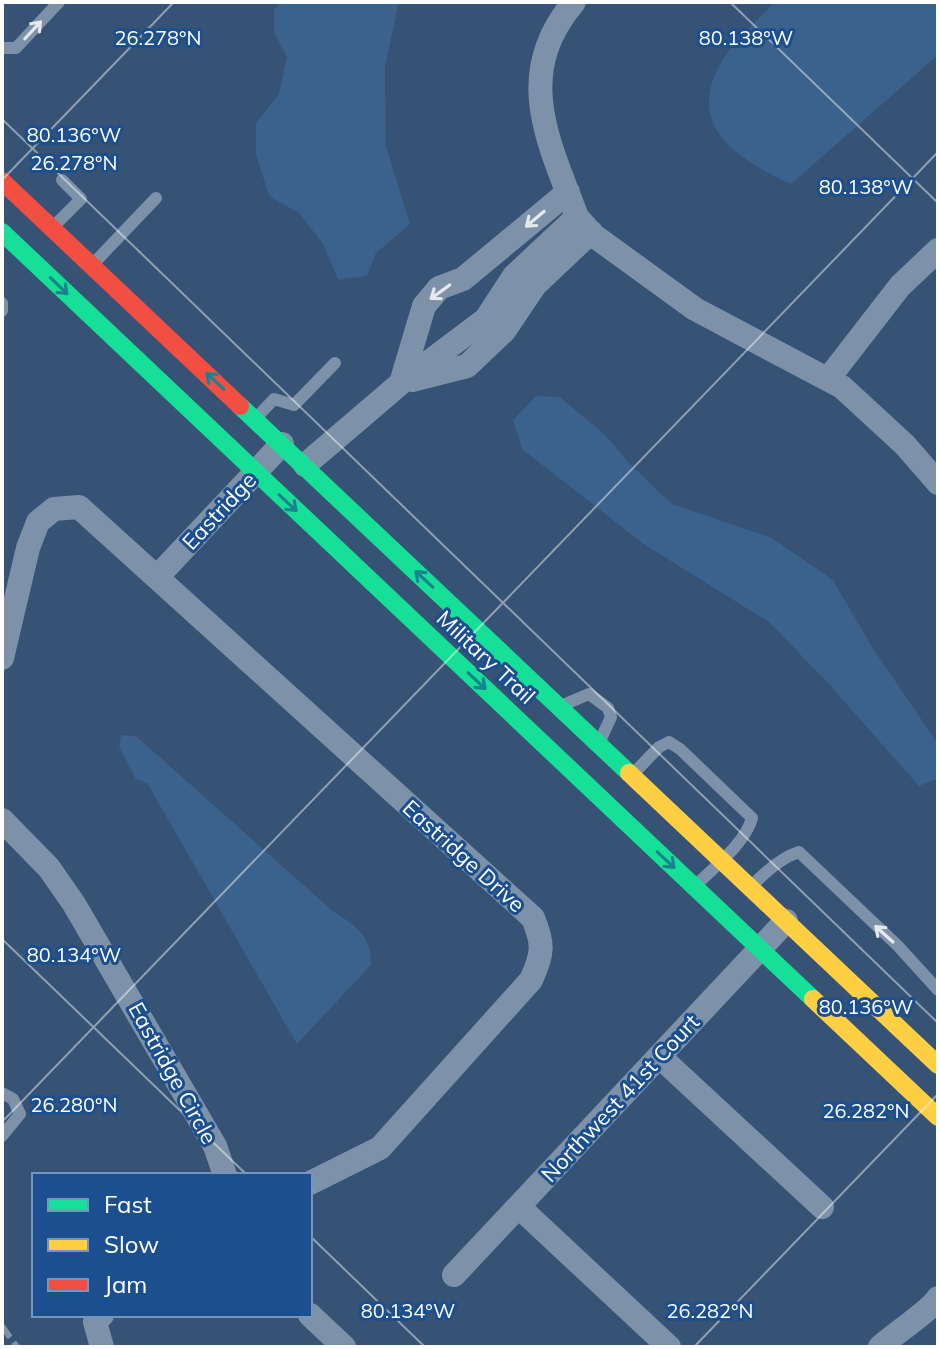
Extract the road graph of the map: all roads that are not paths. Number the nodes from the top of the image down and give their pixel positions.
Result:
1 (59, 2) edge
2 (574, 2) edge
3 (2, 48) edge
4 (62, 180) dead end
5 (2, 181) edge
6 (568, 192) junction
7 (156, 198) dead end
8 (584, 225) junction
9 (52, 228) junction
10 (2, 232) edge
11 (938, 250) edge
12 (92, 266) junction
13 (2, 303) edge
14 (2, 311) edge
15 (335, 363) dead end
16 (828, 379) junction
17 (401, 383) junction
18 (255, 419) junction
19 (282, 444) junction
20 (305, 465) junction
21 (255, 472) junction
22 (938, 483) edge
23 (157, 577) junction
24 (2, 658) edge
25 (559, 707) junction
26 (598, 744) junction
27 (632, 776) junction
28 (2, 820) edge
29 (721, 860) junction
30 (695, 887) junction
31 (751, 888) junction
32 (786, 921) junction
33 (760, 948) junction
34 (938, 990) edge
35 (934, 1055) edge
36 (660, 1057) junction
37 (2, 1093) edge
38 (938, 1117) edge
39 (2, 1136) edge
40 (224, 1173) edge
41 (312, 1182) edge
42 (519, 1207) junction
43 (822, 1207) dead end
44 (454, 1275) dead end
45 (937, 1304) edge
46 (312, 1317) edge
47 (99, 1318) edge
48 (102, 1347) edge
49 (344, 1347) edge
50 (669, 1347) edge
51 (880, 1347) edge

3 -> 1 lane
2 - 6 street
4 - 9 lane
5 - 9 street, Military Trail
6 - 8 street
6 -> 17 street
7 - 12 lane
8 - 16 street
8 - 17 street
9 - 12 street, Military Trail
10 -> 21 street, Military Trail
11 - 16 street
18 -> 12 street, Military Trail
13 - 14 lane
15 - 18 lane
16 - 22 street
17 - 20 street
18 - 19 street, Military Trail
19 - 20 street, Military Trail
19 - 21 street, Eastridge
25 -> 20 street, Military Trail
21 - 23 street, Eastridge
21 -> 30 street, Military Trail
23 - 24 street
23 - 41 street, Eastridge Drive
25 - 26 street, Military Trail
25 - 26 lane
26 - 27 street, Military Trail
27 - 29 street, Military Trail
27 - 29 lane
28 - 40 street, Eastridge Circle
29 - 30 lane
29 - 31 street, Military Trail
30 - 33 street, Military Trail
31 - 32 street, Military Trail
34 -> 31 lane
32 - 33 street, Northwest 41st Court
32 - 35 street, Military Trail
33 - 36 street, Northwest 41st Court
33 - 38 street, Military Trail
36 - 42 street, Northwest 41st Court
36 - 43 street
37 - 39 lane
42 - 44 street, Northwest 41st Court
42 - 50 street
45 - 51 street
46 - 49 street
47 - 48 street

